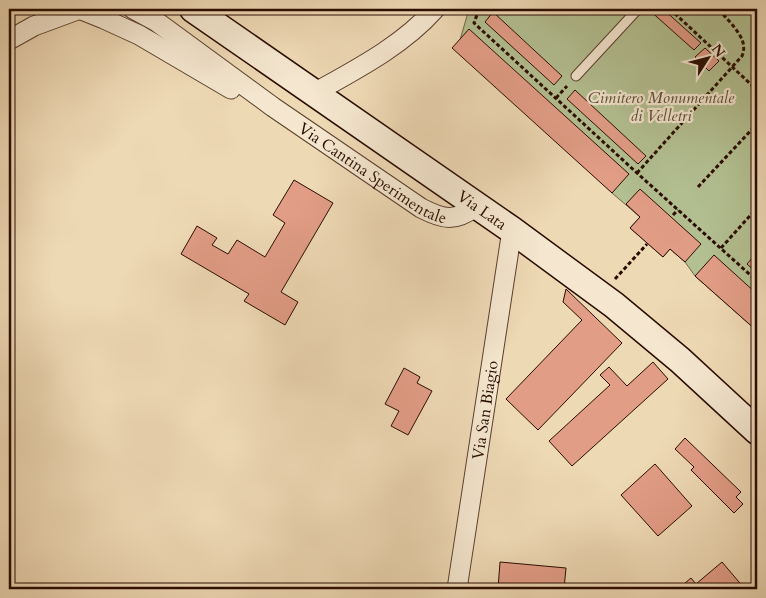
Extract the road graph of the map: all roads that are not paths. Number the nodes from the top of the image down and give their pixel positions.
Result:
1 (79, 9) edge
2 (133, 9) edge
3 (193, 9) edge
4 (435, 9) edge
5 (638, 9) edge
6 (9, 40) edge
7 (576, 76) dead end
8 (314, 93) junction
9 (273, 107) junction
10 (477, 206) junction
11 (512, 230) junction
12 (757, 431) edge
13 (457, 589) edge

1 - 6 street
1 - 9 street, Via Cantina Sperimentale
2 - 9 street, Via Cantina Sperimentale
3 - 8 main road, Via Lata
4 - 8 street
5 - 7 lane
8 - 10 main road, Via Lata
9 - 10 street, Via Cantina Sperimentale
10 - 11 main road, Via Lata
11 - 12 main road, Via Lata
11 - 13 street, Via San Biagio

